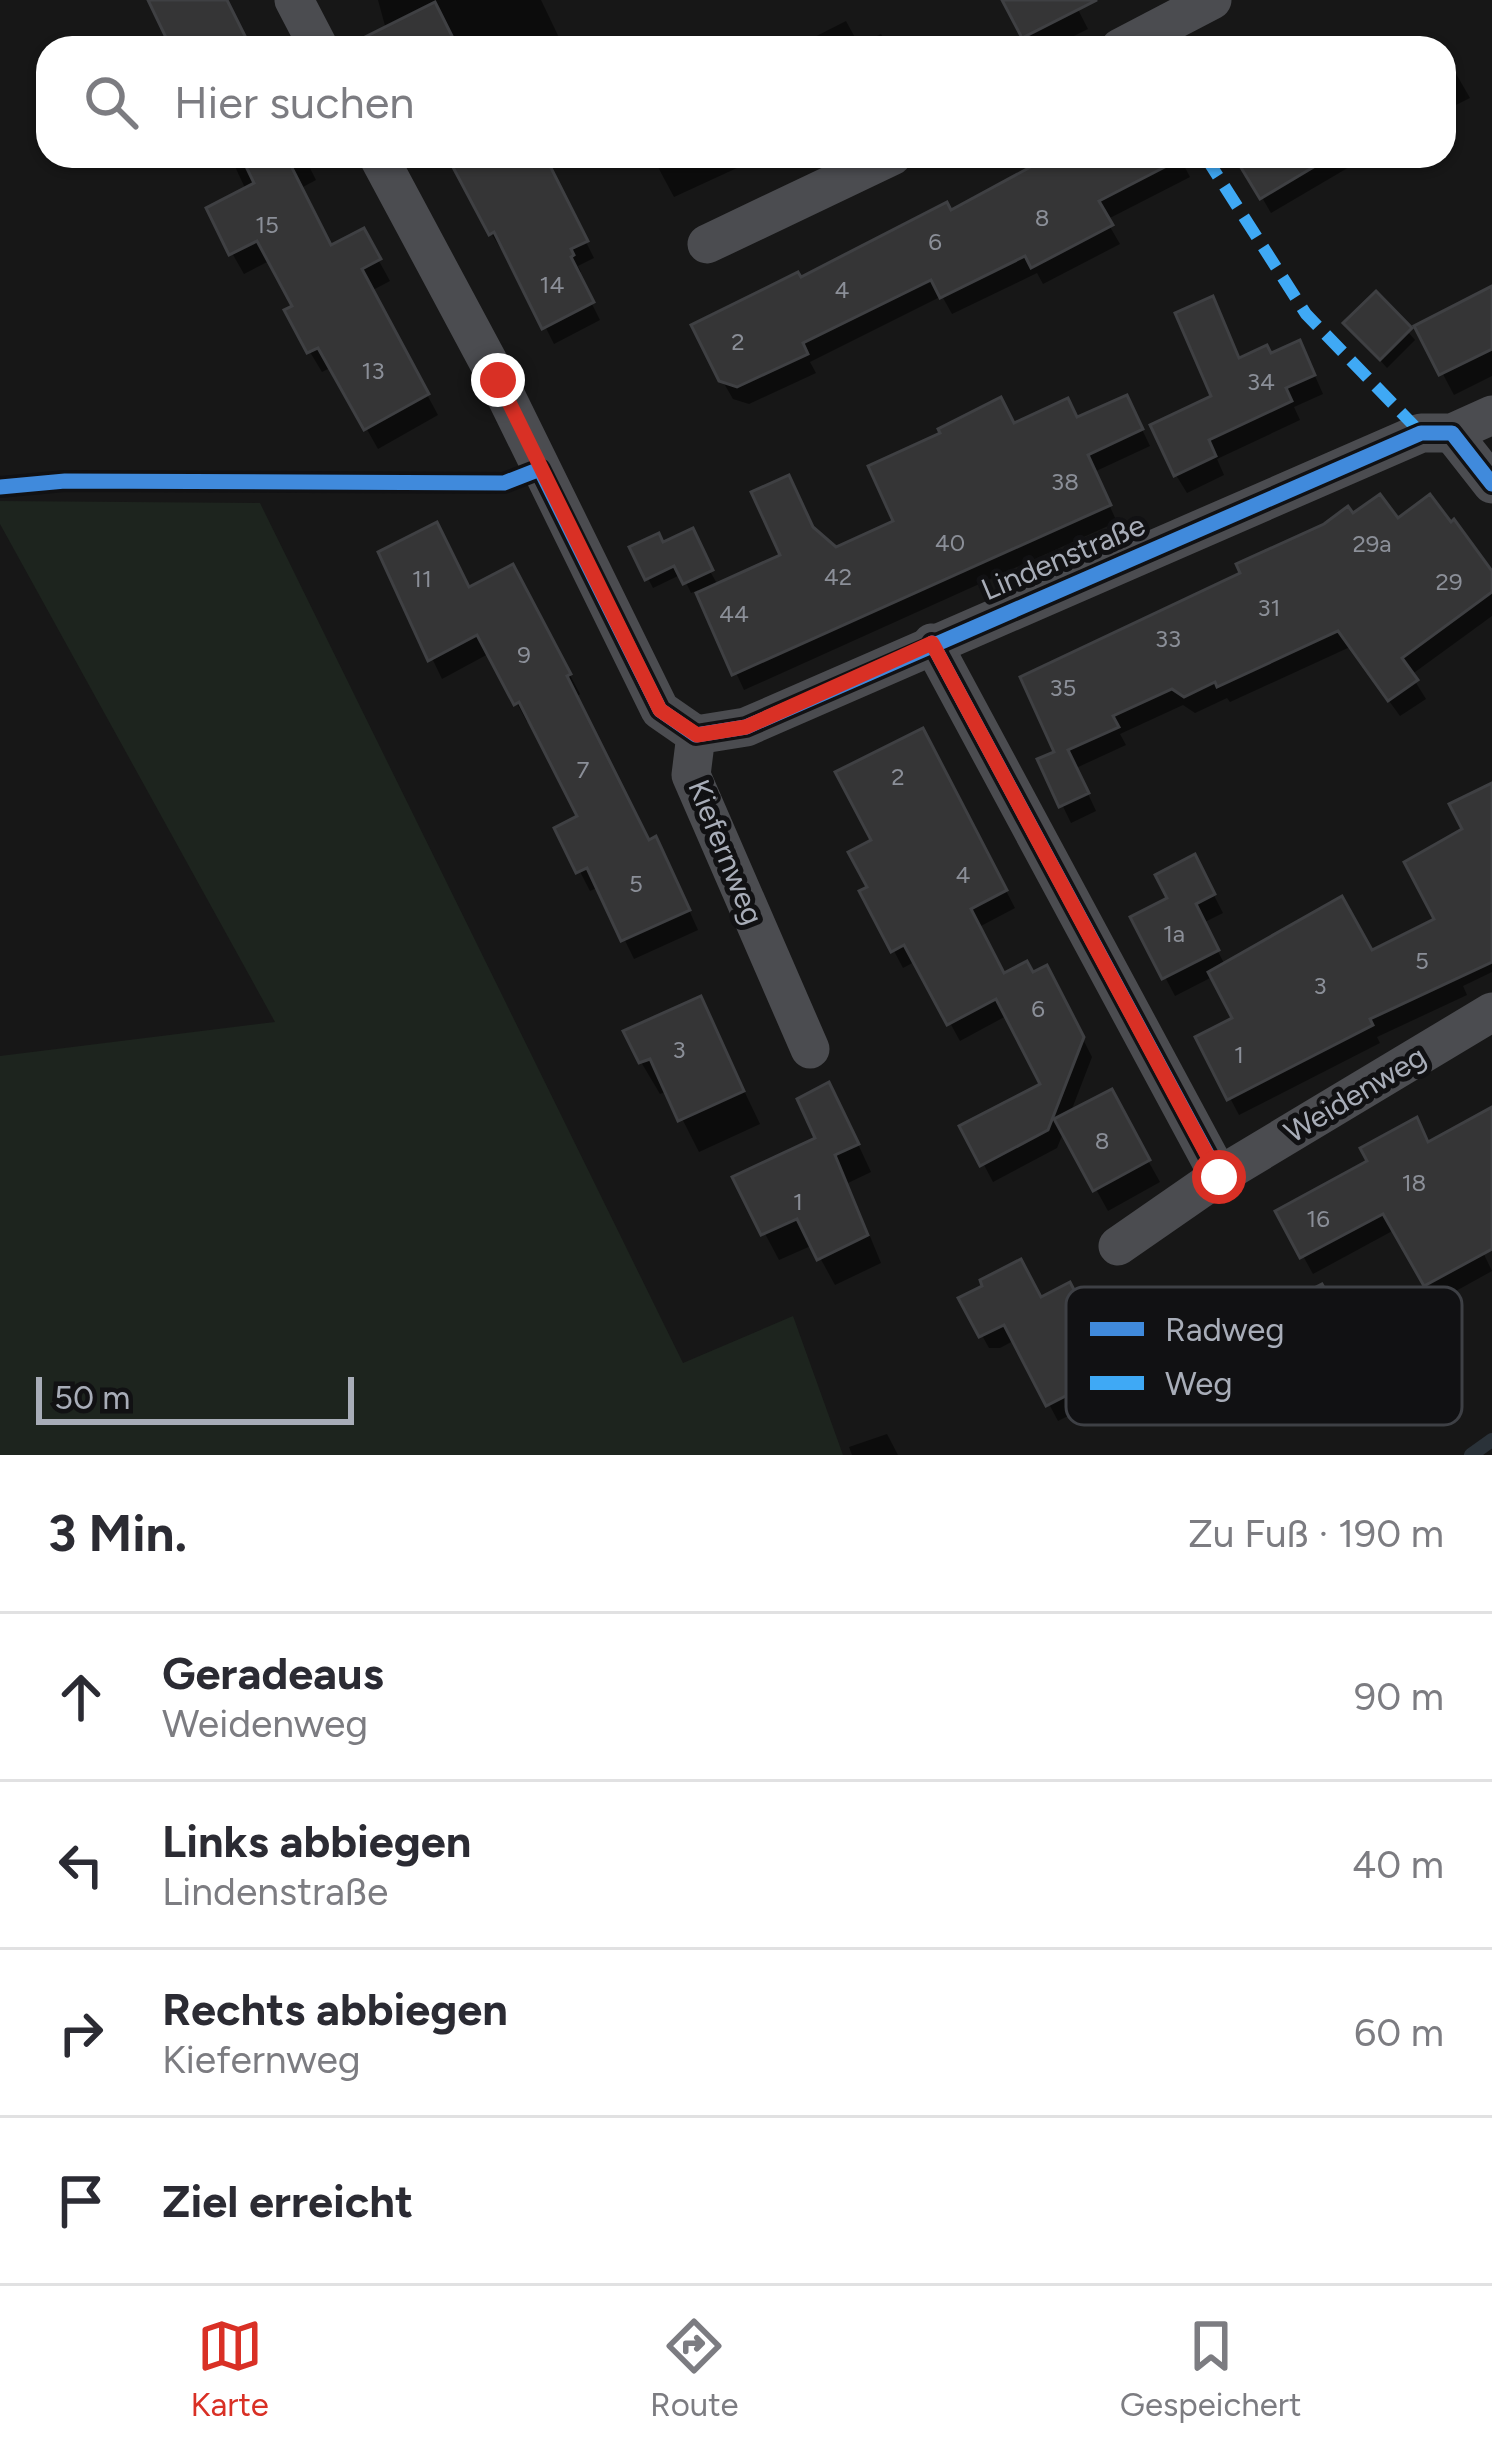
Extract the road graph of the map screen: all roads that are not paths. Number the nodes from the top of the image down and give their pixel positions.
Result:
1 (294, 0) edge
2 (1212, 0) edge
3 (314, 36) edge
4 (1143, 36) edge
5 (384, 168) edge
6 (867, 168) edge
7 (706, 244) dead end
8 (1492, 415) edge
9 (1452, 433) junction
10 (1492, 484) edge
11 (932, 643) junction
12 (697, 735) junction
13 (1492, 1012) edge
14 (810, 1049) dead end
15 (1219, 1177) junction
16 (1118, 1246) dead end

1 - 3 street
2 - 4 street
5 - 12 street, Kiefernweg
6 - 7 street
8 - 9 street, Lindenstraße
9 - 10 street
9 - 11 street, Lindenstraße
11 - 12 street, Lindenstraße
11 - 15 street
12 - 14 street, Kiefernweg
13 - 15 street, Weidenweg
15 - 16 street, Weidenweg

